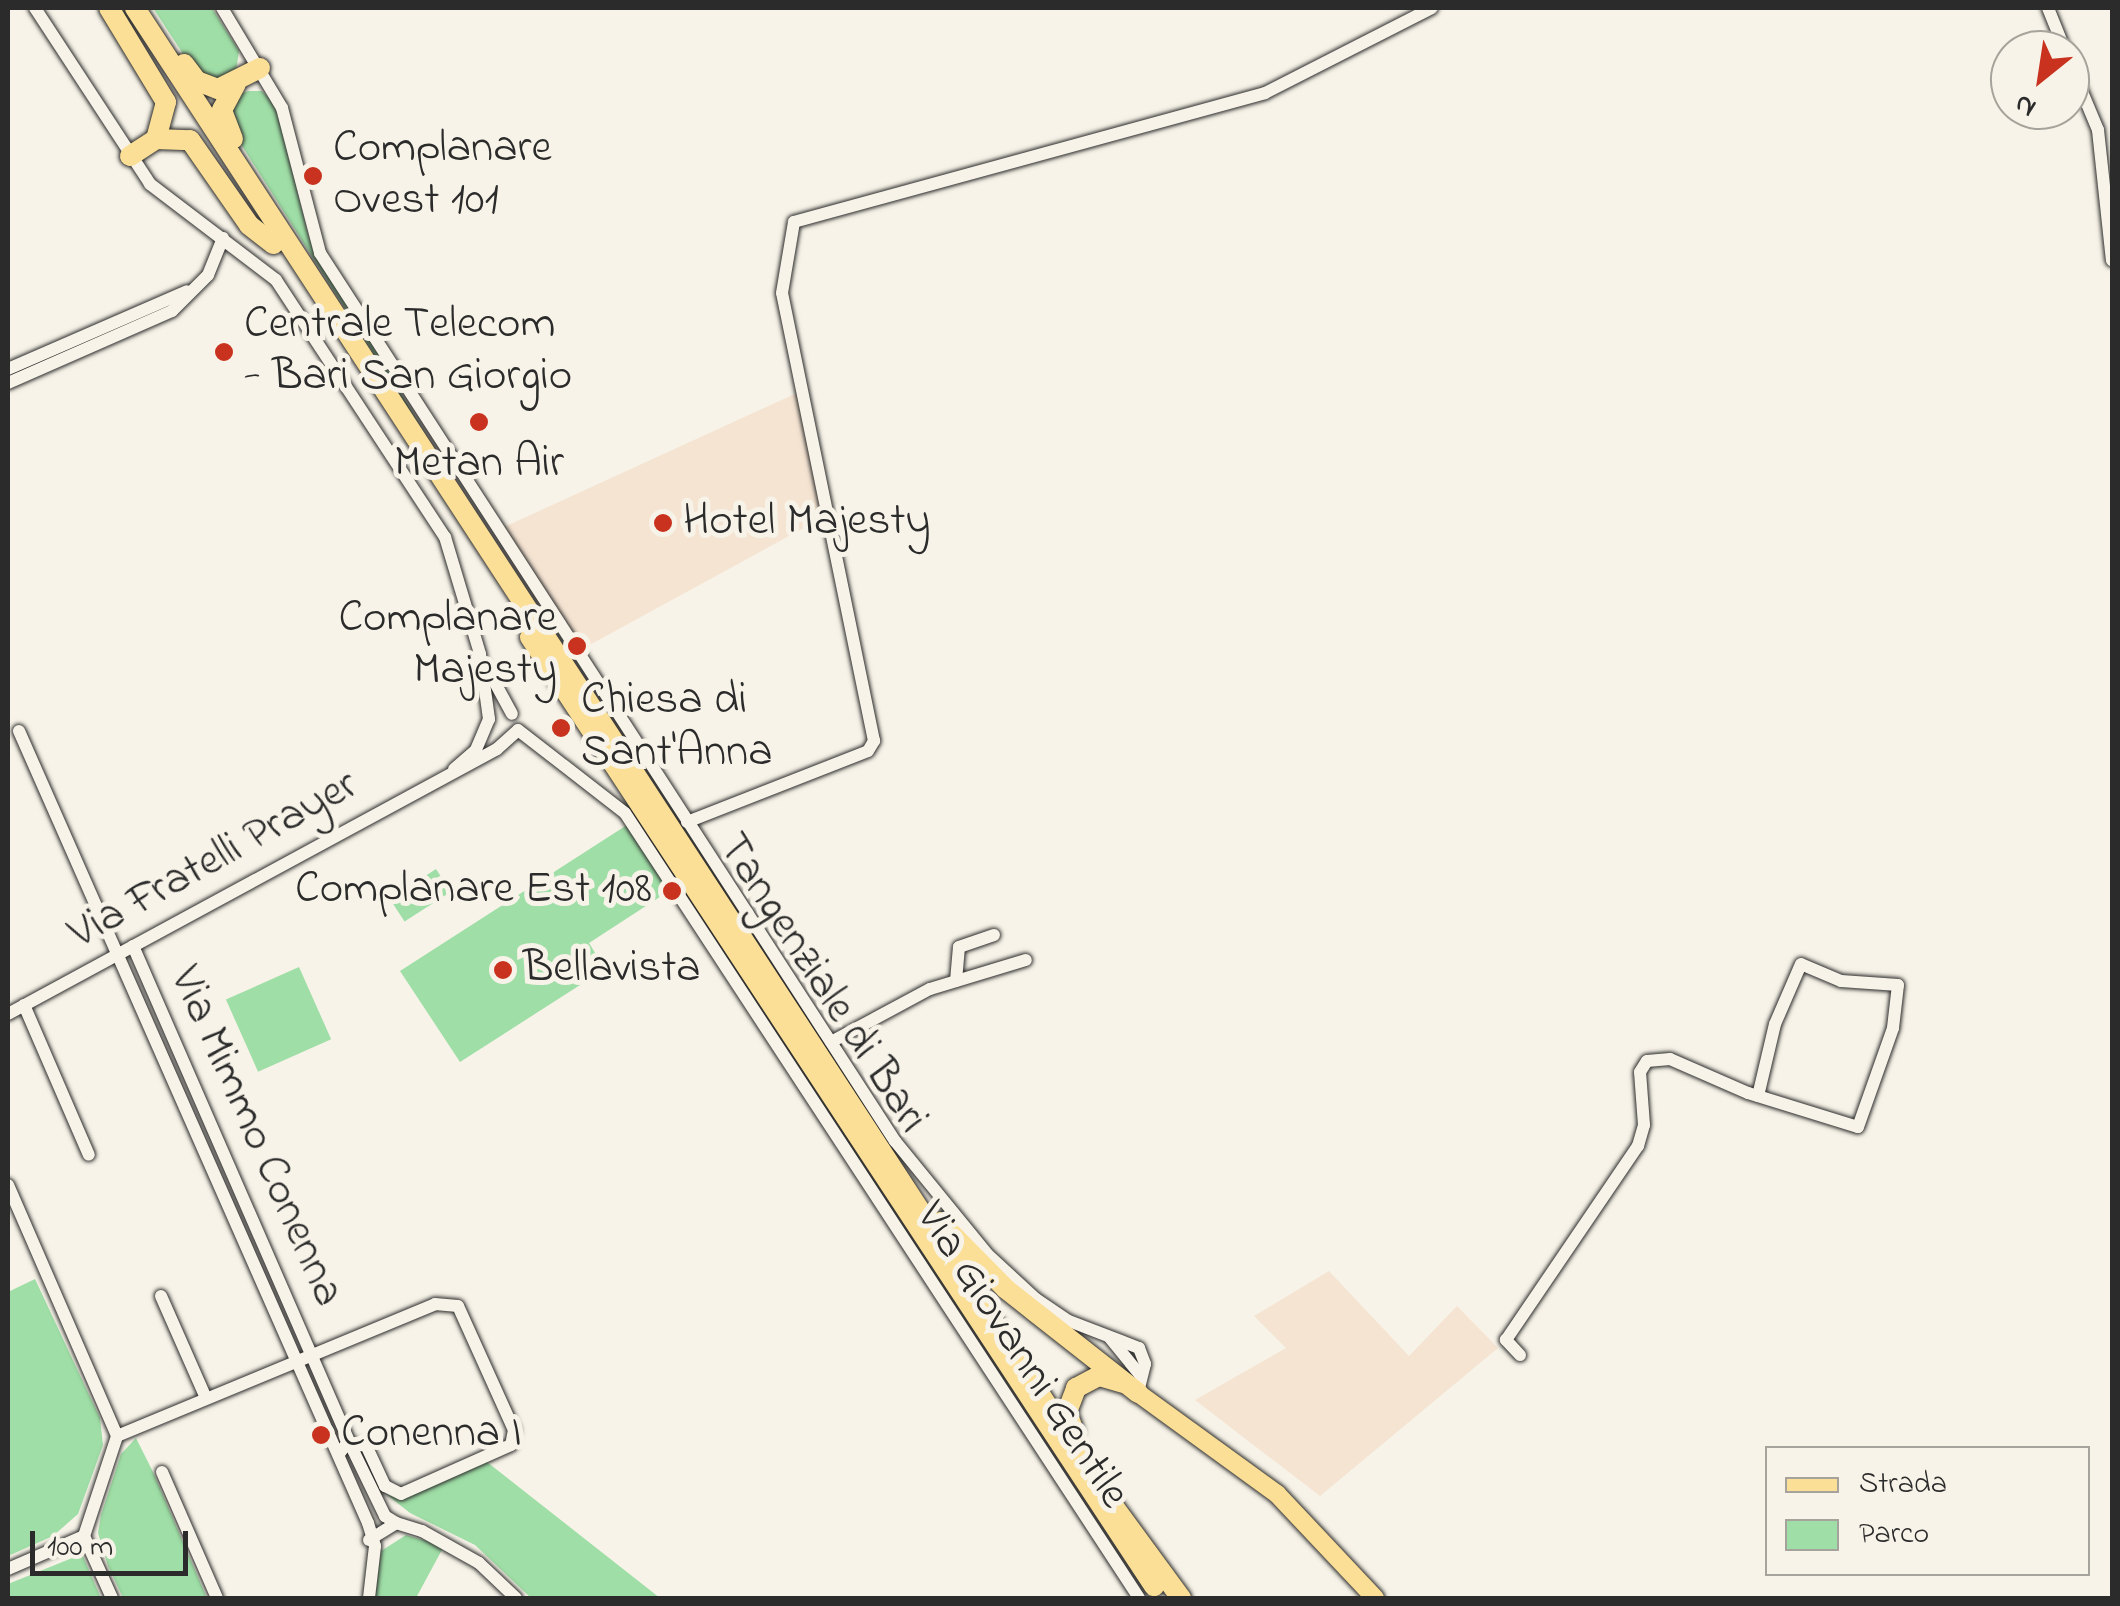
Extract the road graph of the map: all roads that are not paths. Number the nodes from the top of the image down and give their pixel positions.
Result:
1 (35, 8) edge
2 (109, 8) edge
3 (119, 8) edge
4 (135, 8) edge
5 (147, 8) edge
6 (222, 8) edge
7 (1432, 8) edge
8 (260, 68) junction
9 (236, 84) junction
10 (2090, 111) edge
11 (156, 139) junction
12 (130, 156) junction
13 (223, 238) junction
14 (278, 238) junction
15 (2112, 260) edge
16 (194, 288) junction
17 (8, 369) edge
18 (8, 383) edge
19 (480, 654) junction
20 (512, 714) junction
21 (488, 723) junction
22 (19, 730) dead end
23 (518, 730) junction
24 (506, 742) junction
25 (454, 769) junction
26 (687, 822) junction
27 (994, 935) dead end
28 (133, 946) junction
29 (119, 954) junction
30 (1026, 960) dead end
31 (956, 980) junction
32 (24, 1005) junction
33 (8, 1014) edge
34 (830, 1042) junction
35 (1758, 1096) junction
36 (218, 1142) junction
37 (204, 1148) junction
38 (89, 1155) dead end
39 (219, 1162) junction
40 (896, 1172) junction
41 (8, 1184) edge
42 (161, 1296) dead end
43 (1520, 1356) dead end
44 (305, 1358) junction
45 (1140, 1384) junction
46 (206, 1398) junction
47 (340, 1420) junction
48 (327, 1430) junction
49 (117, 1436) junction
50 (346, 1451) junction
51 (162, 1472) dead end
52 (1109, 1500) junction
53 (396, 1523) junction
54 (84, 1536) junction
55 (373, 1536) junction
56 (1126, 1549) junction
57 (8, 1569) edge
58 (112, 1598) edge
59 (217, 1598) edge
60 (366, 1598) edge
61 (516, 1598) edge
62 (1138, 1598) edge
63 (1156, 1598) edge
64 (1163, 1598) edge
65 (1181, 1598) edge
66 (1374, 1598) edge

1 - 12 street
2 - 11 highway
3 - 14 highway, Tangenziale di Bari
4 - 14 highway, Tangenziale di Bari
5 - 9 highway
6 - 8 street
7 - 26 street
8 - 9 highway
8 - 26 street
9 - 14 highway
10 - 15 street
11 - 12 highway
11 - 14 highway
12 - 13 street
13 - 16 street
13 - 19 street
14 - 40 highway, Tangenziale di Bari
14 - 56 highway, Tangenziale di Bari
16 - 17 street
16 - 18 street
19 - 20 street
19 - 21 street
20 - 21 street
20 - 23 street
21 - 24 street
21 - 25 street
22 - 29 street, Via Mimmo Conenna
23 - 24 street
23 - 62 street, Via Giovanni Gentile
24 - 25 street, Via Fratelli Prayer
25 - 28 street, Via Fratelli Prayer
26 - 34 street
27 - 31 street
28 - 29 street, Via Fratelli Prayer
28 - 36 street, Via Mimmo Conenna
29 - 32 street, Via Fratelli Prayer
29 - 37 street, Via Mimmo Conenna
30 - 31 street
31 - 34 street
32 - 33 street, Via Fratelli Prayer
32 - 38 street
34 - 45 street
35 - 35 street
35 - 43 street
36 - 37 street
36 - 39 street, Via Mimmo Conenna
37 - 39 street, Via Mimmo Conenna
39 - 44 street, Via Mimmo Conenna
40 - 45 highway
40 - 52 highway, Tangenziale di Bari
41 - 49 street
42 - 46 street
44 - 46 street
44 - 47 street, Via Mimmo Conenna
44 - 48 street, Via Mimmo Conenna
44 - 50 street, Via Mimmo Conenna
45 - 52 highway
45 - 66 main road
46 - 49 street
47 - 48 street
47 - 50 street, Via Mimmo Conenna
48 - 50 street, Via Mimmo Conenna
49 - 54 street
50 - 53 street, Via Mimmo Conenna
50 - 55 street, Via Mimmo Conenna
51 - 59 street
52 - 65 highway, Tangenziale di Bari
53 - 55 street
53 - 61 street
54 - 57 street
54 - 58 street
55 - 60 street
56 - 63 highway
56 - 64 highway, Tangenziale di Bari

